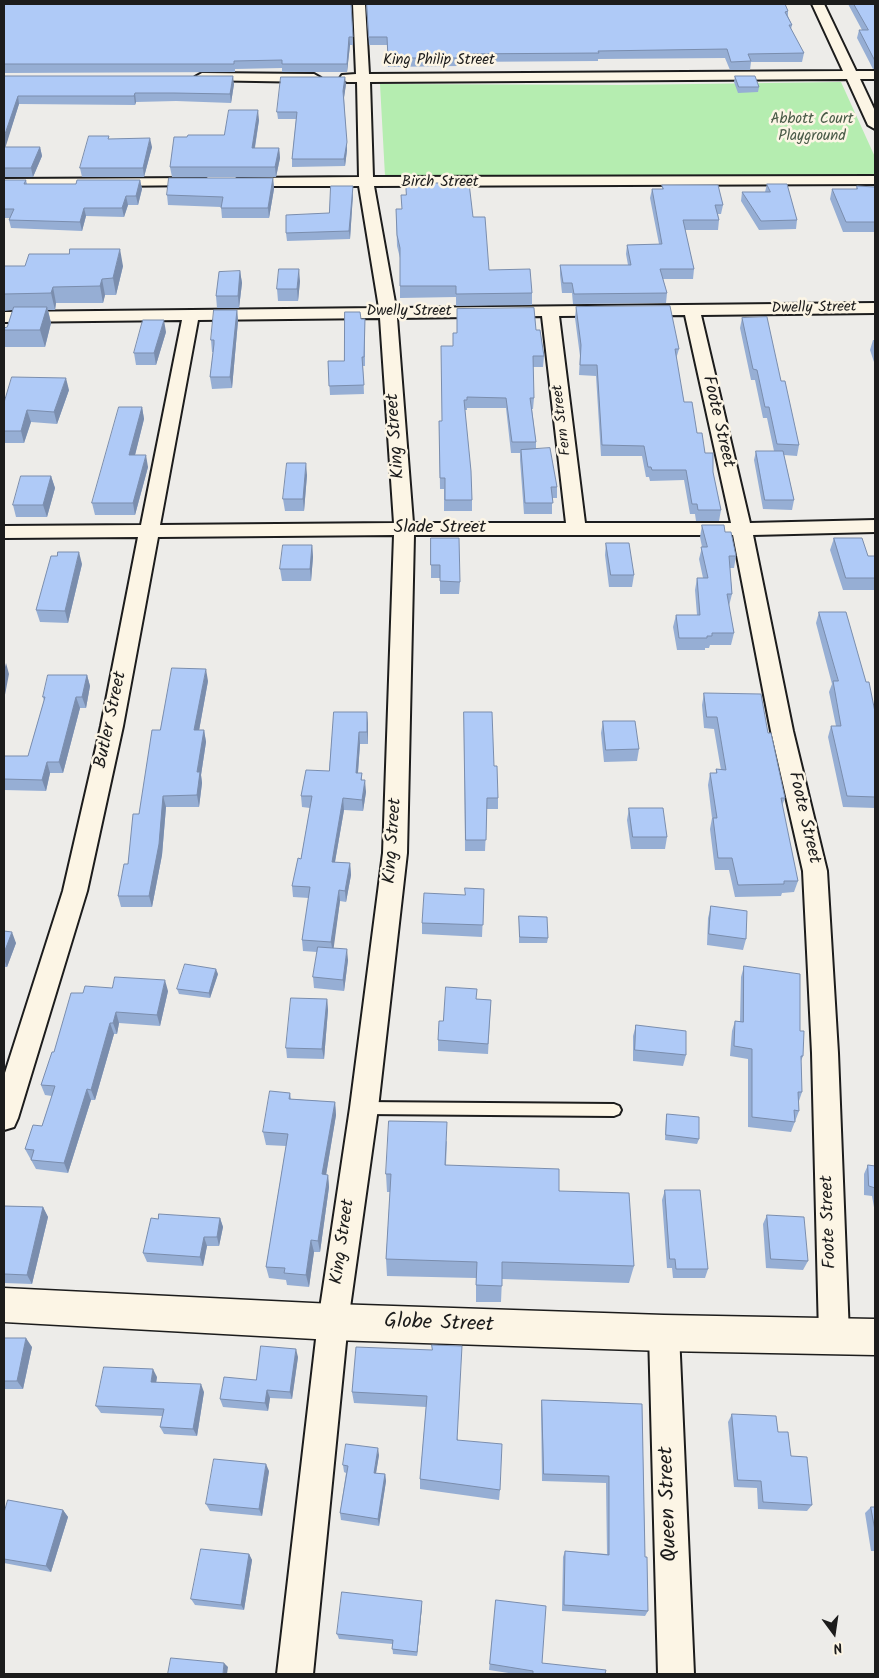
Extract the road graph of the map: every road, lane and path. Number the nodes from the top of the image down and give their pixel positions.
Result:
1 (359, 4) edge
2 (818, 4) edge
3 (875, 75) edge
4 (851, 76) junction
5 (185, 77) edge
6 (363, 78) junction
7 (875, 126) edge
8 (875, 180) edge
9 (366, 182) junction
10 (4, 183) edge
11 (875, 308) edge
12 (692, 311) junction
13 (388, 312) junction
14 (550, 312) junction
15 (191, 314) junction
16 (7, 322) edge
17 (875, 526) edge
18 (404, 528) junction
19 (576, 528) junction
20 (742, 529) junction
21 (150, 530) junction
22 (4, 532) edge
23 (364, 1108) junction
24 (614, 1110) dead end
25 (4, 1118) edge
26 (4, 1305) edge
27 (333, 1322) junction
28 (664, 1333) junction
29 (834, 1336) junction
30 (875, 1337) edge
31 (295, 1674) edge
32 (676, 1674) edge

1 - 6 street, King Street
2 - 4 street
3 - 4 street, King Philip Street
4 - 6 street, King Philip Street
4 - 7 street
5 - 6 street, King Philip Street
6 - 9 street, King Street
8 - 9 street, Birch Street
9 - 10 street, Birch Street
9 - 13 street, King Street
11 - 12 street, Dwelly Street
12 - 14 street, Dwelly Street
12 - 20 street, Foote Street
13 - 14 street, Dwelly Street
13 - 15 street, Dwelly Street
13 - 18 street, King Street
14 - 19 street, Fern Street
15 - 16 street, Dwelly Street
15 - 21 street, Butler Street
17 - 20 street, Slade Street
18 - 19 street, Slade Street
18 - 21 street, Slade Street
18 - 23 street, King Street
19 - 20 street, Slade Street
20 - 29 street, Foote Street
21 - 22 street, Slade Street
21 - 25 street, Butler Street
23 - 24 lane
23 - 27 street, King Street
26 - 27 main road, Globe Street
27 - 28 main road, Globe Street
27 - 31 street, King Street
28 - 29 main road, Globe Street
28 - 32 street, Queen Street
29 - 30 main road, Globe Street

